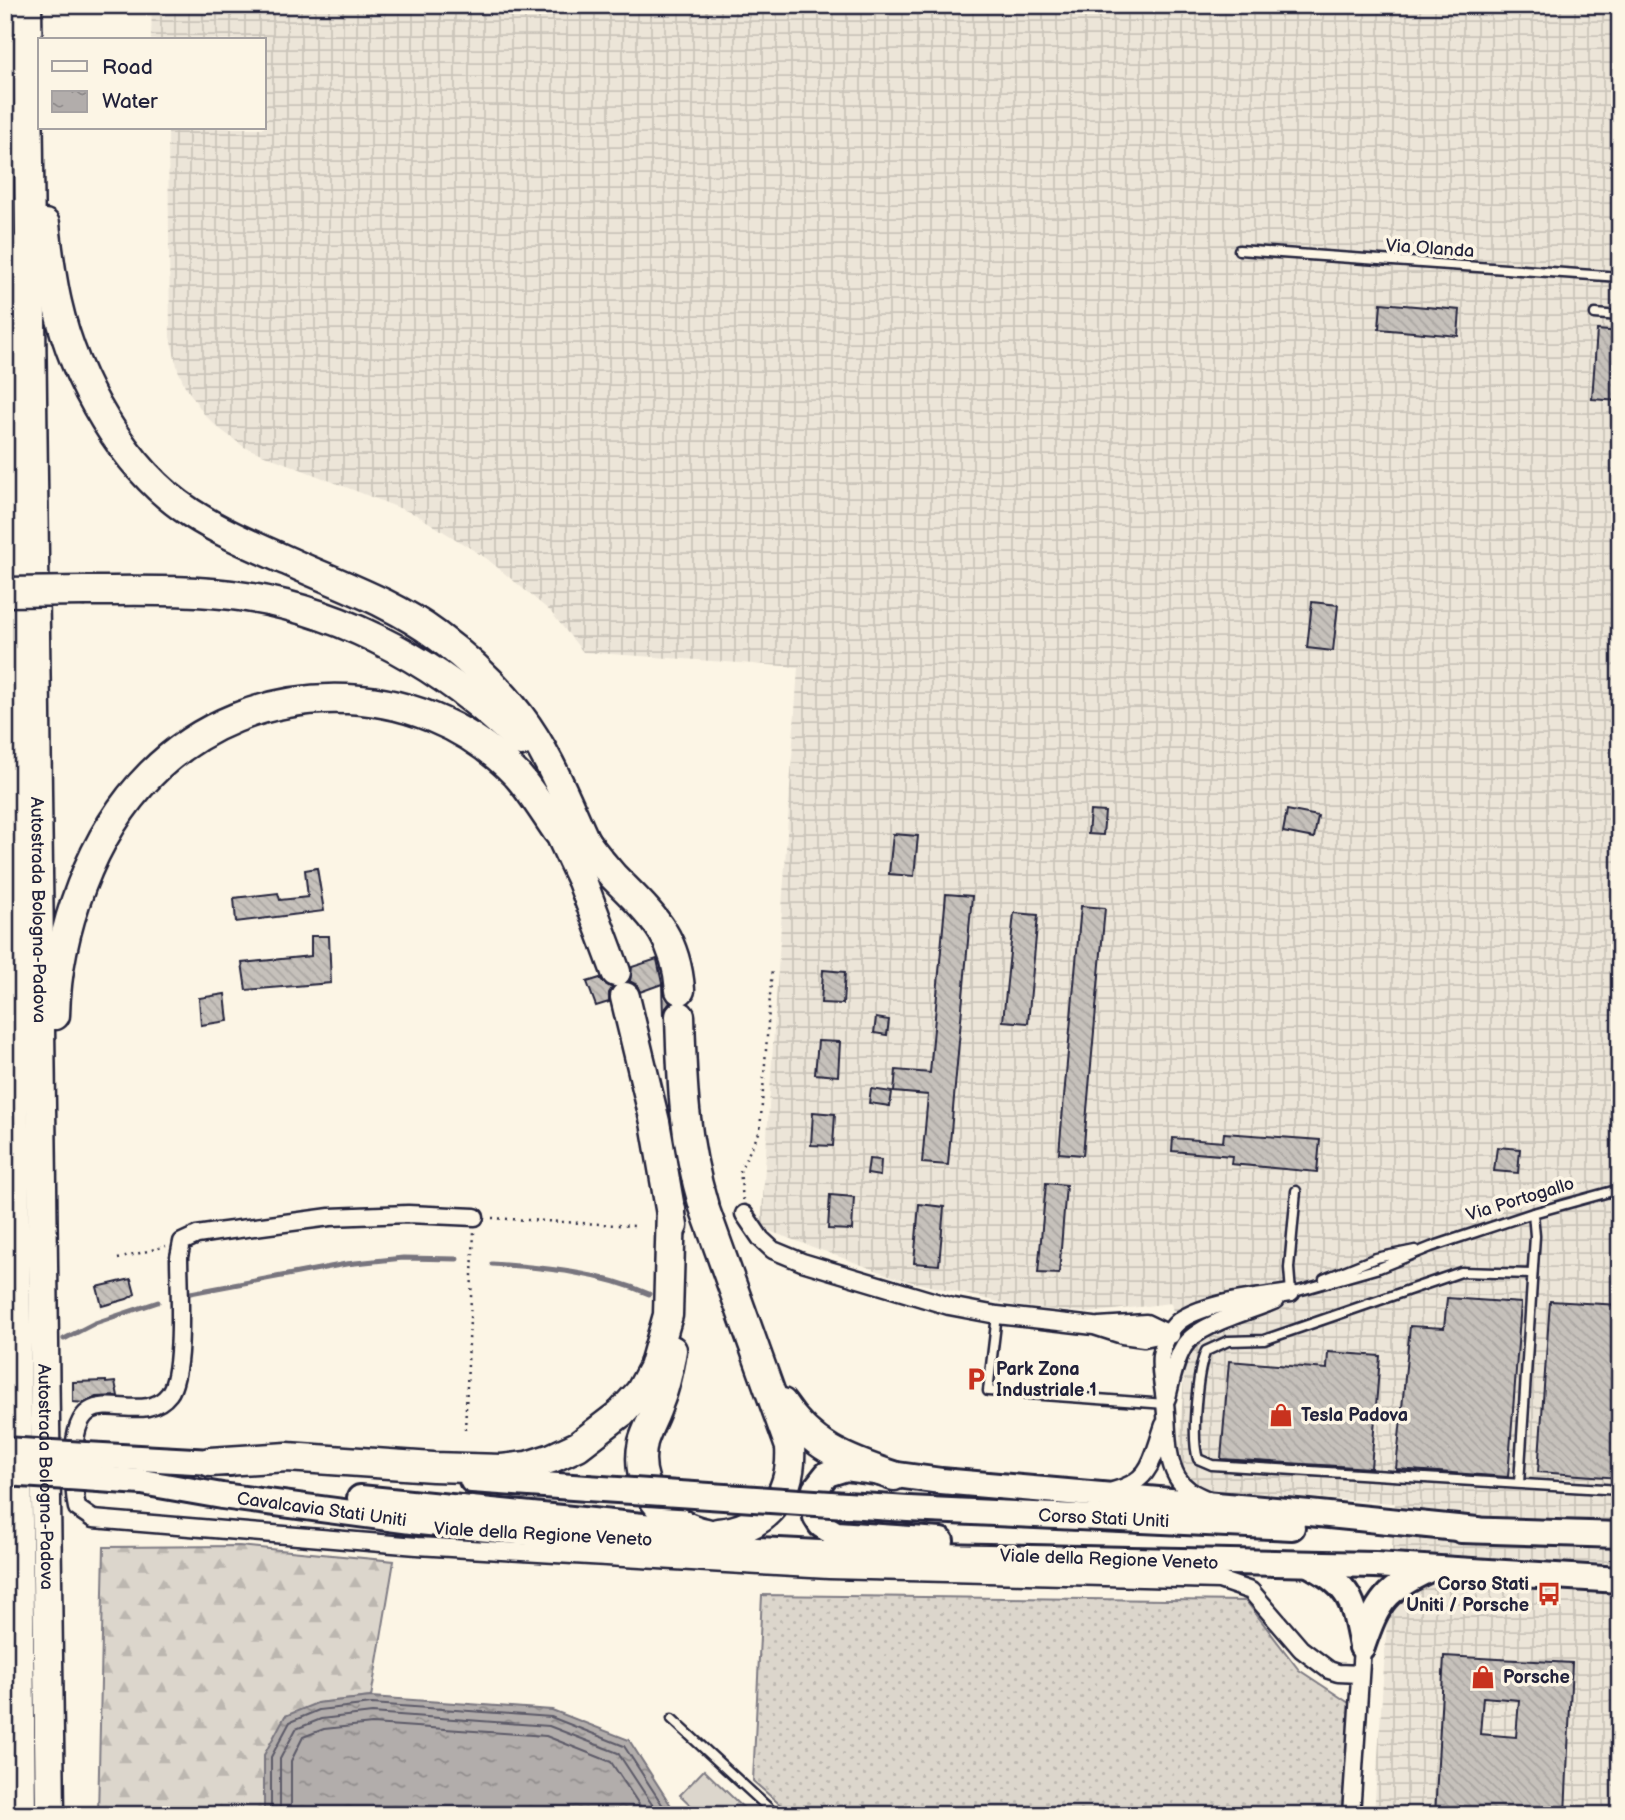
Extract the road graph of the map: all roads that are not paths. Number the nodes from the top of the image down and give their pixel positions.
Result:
1 (29, 5) edge
2 (38, 95) edge
3 (41, 130) edge
4 (5, 246) edge
5 (1239, 250) dead end
6 (1620, 277) edge
7 (1595, 314) dead end
8 (1620, 316) edge
9 (5, 592) edge
10 (5, 667) edge
11 (12, 736) junction
12 (515, 736) junction
13 (557, 831) junction
14 (586, 843) junction
15 (1620, 1189) edge
16 (1296, 1191) dead end
17 (671, 1209) junction
18 (1533, 1213) junction
19 (744, 1214) road end
20 (475, 1217) road end
21 (1531, 1274) junction
22 (1291, 1293) junction
23 (997, 1315) junction
24 (1168, 1333) junction
25 (1185, 1344) junction
26 (754, 1351) junction
27 (1166, 1412) junction
28 (5, 1450) edge
29 (210, 1462) junction
30 (84, 1467) junction
31 (5, 1473) edge
32 (894, 1476) junction
33 (142, 1482) junction
34 (1520, 1483) junction
35 (587, 1489) joint
36 (1620, 1490) edge
37 (1099, 1494) junction
38 (1221, 1506) junction
39 (1477, 1530) junction
40 (712, 1533) junction
41 (1620, 1535) edge
42 (968, 1542) junction
43 (1375, 1564) junction
44 (1309, 1565) junction
45 (1434, 1567) junction
46 (1620, 1580) edge
47 (1362, 1647) junction
48 (48, 1648) junction
49 (1360, 1675) junction
50 (672, 1719) dead end
51 (21, 1815) edge
52 (50, 1815) edge
53 (776, 1815) edge
54 (1351, 1815) edge

1 - 2 highway
1 - 48 highway, Autostrada Bologna-Padova
3 - 14 highway
4 - 11 highway, Autostrada Bologna-Padova
5 - 6 lane, Via Olanda
7 - 8 lane
9 - 12 highway, bridge
10 - 11 highway
11 - 51 highway, Autostrada Bologna-Padova
12 - 13 highway
12 - 14 highway
13 - 17 highway
13 - 48 highway
14 - 26 highway
15 - 18 lane, Via Portogallo
16 - 22 lane
17 - 29 highway
17 - 40 highway
18 - 21 lane
18 - 22 lane, Via Portogallo
19 - 23 street
20 - 49 street, Viale della Regione Veneto
21 - 34 lane
21 - 34 lane
22 - 24 street, Via Portogallo
22 - 25 street, Via Portogallo
23 - 24 street
23 - 27 lane
24 - 25 street
24 - 27 street
25 - 27 street
26 - 32 highway
26 - 40 highway
27 - 37 street
27 - 38 street
28 - 30 main road, Cavalcavia Stati Uniti, bridge
29 - 30 main road, Cavalcavia Stati Uniti
29 - 35 main road, Cavalcavia Stati Uniti
30 - 31 main road, Cavalcavia Stati Uniti, bridge
30 - 33 main road, Cavalcavia Stati Uniti
32 - 37 main road
32 - 42 main road
33 - 40 main road
33 - 44 main road, Cavalcavia Stati Uniti
34 - 36 lane
35 - 39 main road, Corso Stati Uniti, bridge
37 - 38 main road
38 - 39 main road
39 - 41 main road, Corso Stati Uniti
40 - 42 main road
42 - 43 main road
43 - 44 main road
43 - 45 main road
44 - 47 main road
45 - 46 main road
45 - 47 main road
47 - 49 street
48 - 52 highway, Autostrada Bologna-Padova
49 - 54 street
50 - 53 lane

